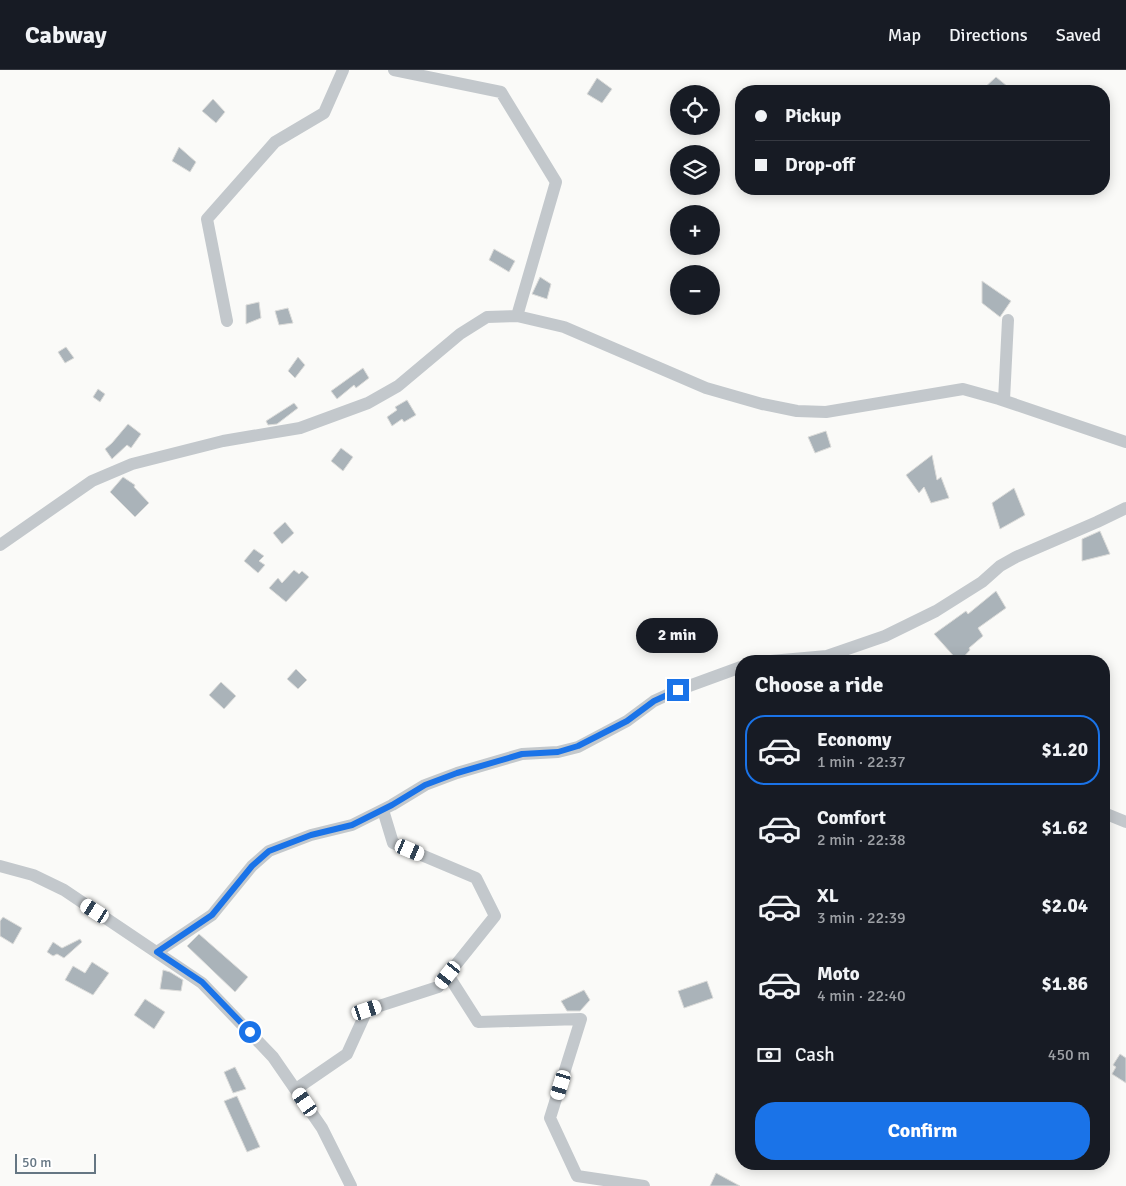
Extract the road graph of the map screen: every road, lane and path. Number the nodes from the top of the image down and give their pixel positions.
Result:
1 (343, 70) edge
2 (394, 70) edge
3 (517, 316) junction
4 (1008, 320) dead end
5 (227, 321) dead end
6 (1004, 400) junction
7 (1126, 442) edge
8 (1126, 508) edge
9 (0, 545) edge
10 (830, 655) edge
11 (735, 668) edge
12 (383, 810) junction
13 (1110, 815) edge
14 (1126, 822) edge
15 (0, 866) edge
16 (157, 952) junction
17 (448, 975) junction
18 (296, 1089) junction
19 (351, 1186) edge
20 (644, 1186) edge

1 - 5 street
2 - 3 street
3 - 6 street
3 - 9 street
4 - 6 street
6 - 7 street
8 - 10 street
11 - 12 street
12 - 16 street
12 - 17 street
13 - 14 street
15 - 16 street
16 - 18 street
17 - 18 street
17 - 20 street
18 - 19 street

